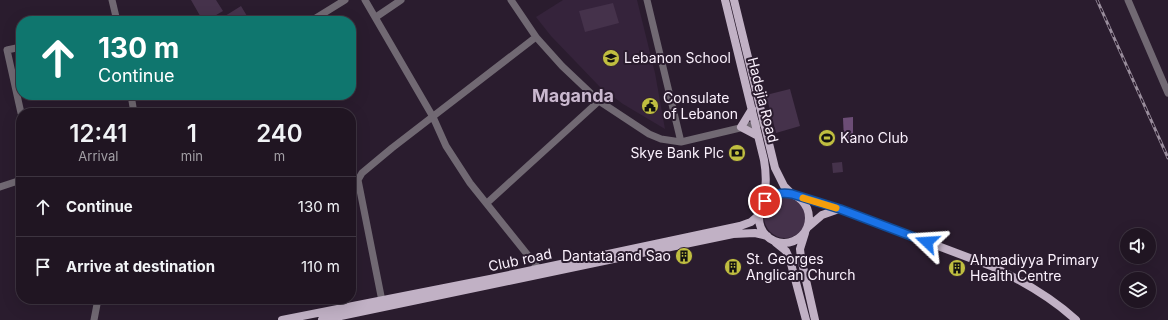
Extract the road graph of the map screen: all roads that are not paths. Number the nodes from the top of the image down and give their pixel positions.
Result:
1 (112, 0) edge
2 (345, 0) edge
3 (365, 0) edge
4 (401, 0) edge
5 (511, 0) edge
6 (647, 0) edge
7 (725, 0) edge
8 (734, 0) edge
9 (1128, 0) edge
10 (116, 16) edge
11 (319, 16) edge
12 (376, 18) junction
13 (536, 37) junction
14 (16, 48) edge
15 (4, 51) edge
16 (1168, 93) edge
17 (16, 95) edge
18 (599, 101) junction
19 (752, 109) junction
20 (433, 117) junction
21 (765, 122) junction
22 (755, 124) junction
23 (741, 127) junction
24 (758, 136) junction
25 (681, 142) junction
26 (358, 180) joint
27 (16, 182) edge
28 (0, 187) edge
29 (795, 195) junction
30 (487, 203) junction
31 (840, 209) junction
32 (760, 211) junction
33 (806, 230) junction
34 (771, 239) junction
35 (670, 244) junction
36 (539, 269) junction
37 (387, 302) junction
38 (97, 304) edge
39 (94, 320) edge
40 (282, 320) edge
41 (322, 320) edge
42 (806, 320) edge
43 (815, 320) edge
44 (1076, 320) edge

1 - 10 street
2 - 11 street
3 - 12 street
4 - 12 street
5 - 13 street
6 - 25 street
7 - 19 main road, Hadejia Road
8 - 21 main road, Hadejia Road
9 - 16 street
12 - 20 street
13 - 18 street
13 - 20 street
14 - 15 street
15 - 17 street
18 - 25 street
18 - 30 street
19 - 22 main road, Hadejia Road
19 - 23 main road
20 - 26 street
20 - 30 street
21 - 22 street
21 - 29 main road, Hadejia Road
22 - 23 street
22 - 24 main road, Hadejia Road
23 - 24 main road
23 - 25 street
24 - 32 main road, Hadejia Road
26 - 37 street
27 - 28 street
29 - 31 main road
29 - 32 main road
29 - 33 main road
30 - 36 street
31 - 33 main road
31 - 44 main road
32 - 34 main road
32 - 35 main road, Club road
33 - 34 main road
33 - 43 main road
34 - 35 main road
34 - 42 main road
35 - 36 main road, Club road
35 - 37 main road
36 - 37 main road, Club road
37 - 40 main road, Club road
37 - 41 main road
38 - 39 street

